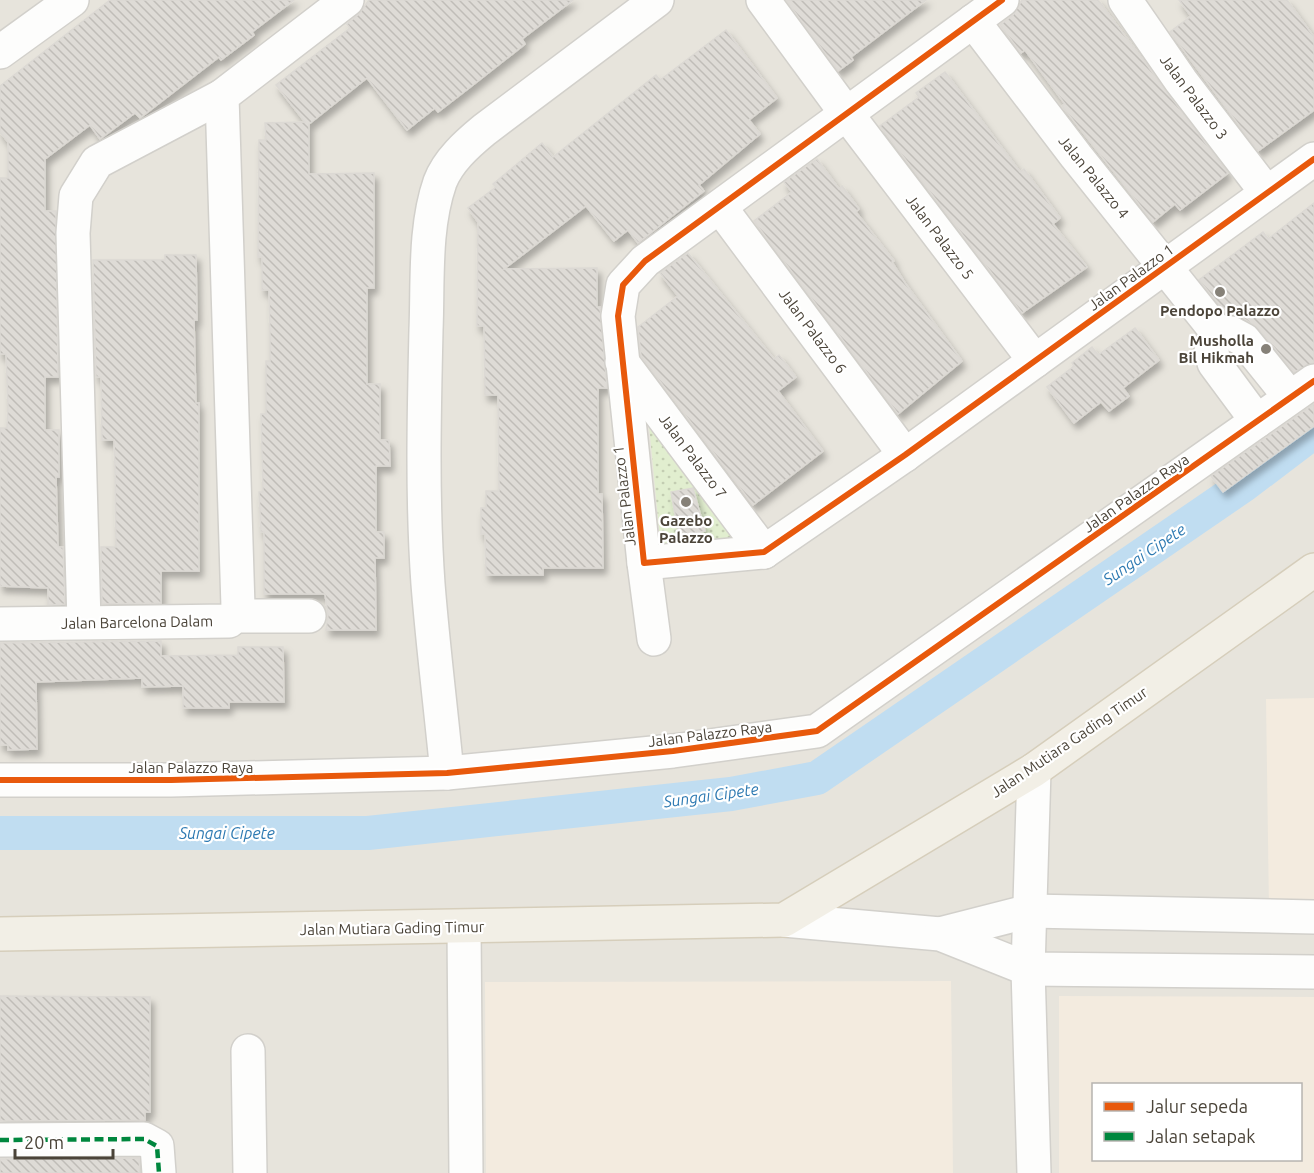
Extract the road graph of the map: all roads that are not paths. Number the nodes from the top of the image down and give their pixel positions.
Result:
1 (72, 0) edge
2 (657, 0) edge
3 (763, 0) edge
4 (1002, 0) edge
5 (1125, 0) edge
6 (330, 5) edge
7 (973, 21) junction
8 (0, 52) edge
9 (222, 96) junction
10 (846, 113) junction
11 (1314, 159) edge
12 (1266, 193) junction
13 (720, 207) junction
14 (1167, 267) junction
15 (1217, 332) junction
16 (621, 361) junction
17 (1035, 361) junction
18 (1302, 389) edge
19 (1257, 421) junction
20 (905, 456) junction
21 (764, 552) junction
22 (644, 562) junction
23 (1314, 570) edge
24 (235, 616) junction
25 (309, 616) dead end
26 (84, 622) junction
27 (0, 624) edge
28 (654, 639) dead end
29 (1034, 770) junction
30 (447, 773) junction
31 (0, 780) edge
32 (1030, 911) junction
33 (1314, 917) edge
34 (784, 920) junction
35 (464, 927) junction
36 (0, 934) edge
37 (940, 934) junction
38 (1028, 969) junction
39 (1314, 972) edge
40 (248, 1051) dead end
41 (0, 1140) edge
42 (159, 1173) edge
43 (250, 1173) edge
44 (466, 1173) edge
45 (1034, 1173) edge

1 - 8 street
2 - 30 street
3 - 10 street, Jalan Palazzo 5
4 - 7 street, Jalan Palazzo 1
5 - 12 street, Jalan Palazzo 3
6 - 9 street
7 - 10 street, Jalan Palazzo 1
7 - 14 street, Jalan Palazzo 4
9 - 24 street
9 - 26 street
10 - 13 street, Jalan Palazzo 1
10 - 17 street, Jalan Palazzo 5
11 - 12 street, Jalan Palazzo 1
12 - 14 street, Jalan Palazzo 1
13 - 16 street, Jalan Palazzo 1
13 - 20 street, Jalan Palazzo 6
14 - 15 street, Jalan Palazzo 4
14 - 17 street, Jalan Palazzo 1
15 - 18 street
15 - 19 street
16 - 21 street, Jalan Palazzo 7
16 - 22 street, Jalan Palazzo 1
17 - 20 street, Jalan Palazzo 1
18 - 19 street, Jalan Palazzo Raya
19 - 30 street, Jalan Palazzo Raya
20 - 21 street, Jalan Palazzo 1
21 - 22 street, Jalan Palazzo 1
22 - 28 street, Jalan Palazzo 1
23 - 29 main road, Jalan Mutiara Gading Timur
24 - 25 street, Jalan Barcelona Dalam
24 - 26 street, Jalan Barcelona Dalam
26 - 27 street, Jalan Barcelona Dalam
29 - 32 street
29 - 34 main road, Jalan Mutiara Gading Timur
30 - 31 street, Jalan Palazzo Raya
32 - 33 street, Jalan Mutiara Gading Timur
32 - 37 street, Jalan Mutiara Gading Timur
32 - 38 street
34 - 35 main road, Jalan Mutiara Gading Timur
34 - 37 street, Jalan Mutiara Gading Timur
35 - 36 main road, Jalan Mutiara Gading Timur
35 - 44 street
37 - 38 street, Jalan Mutiara Gading Timur
38 - 39 street, Jalan Mutiara Gading Timur
38 - 45 street
40 - 43 street
41 - 42 street

